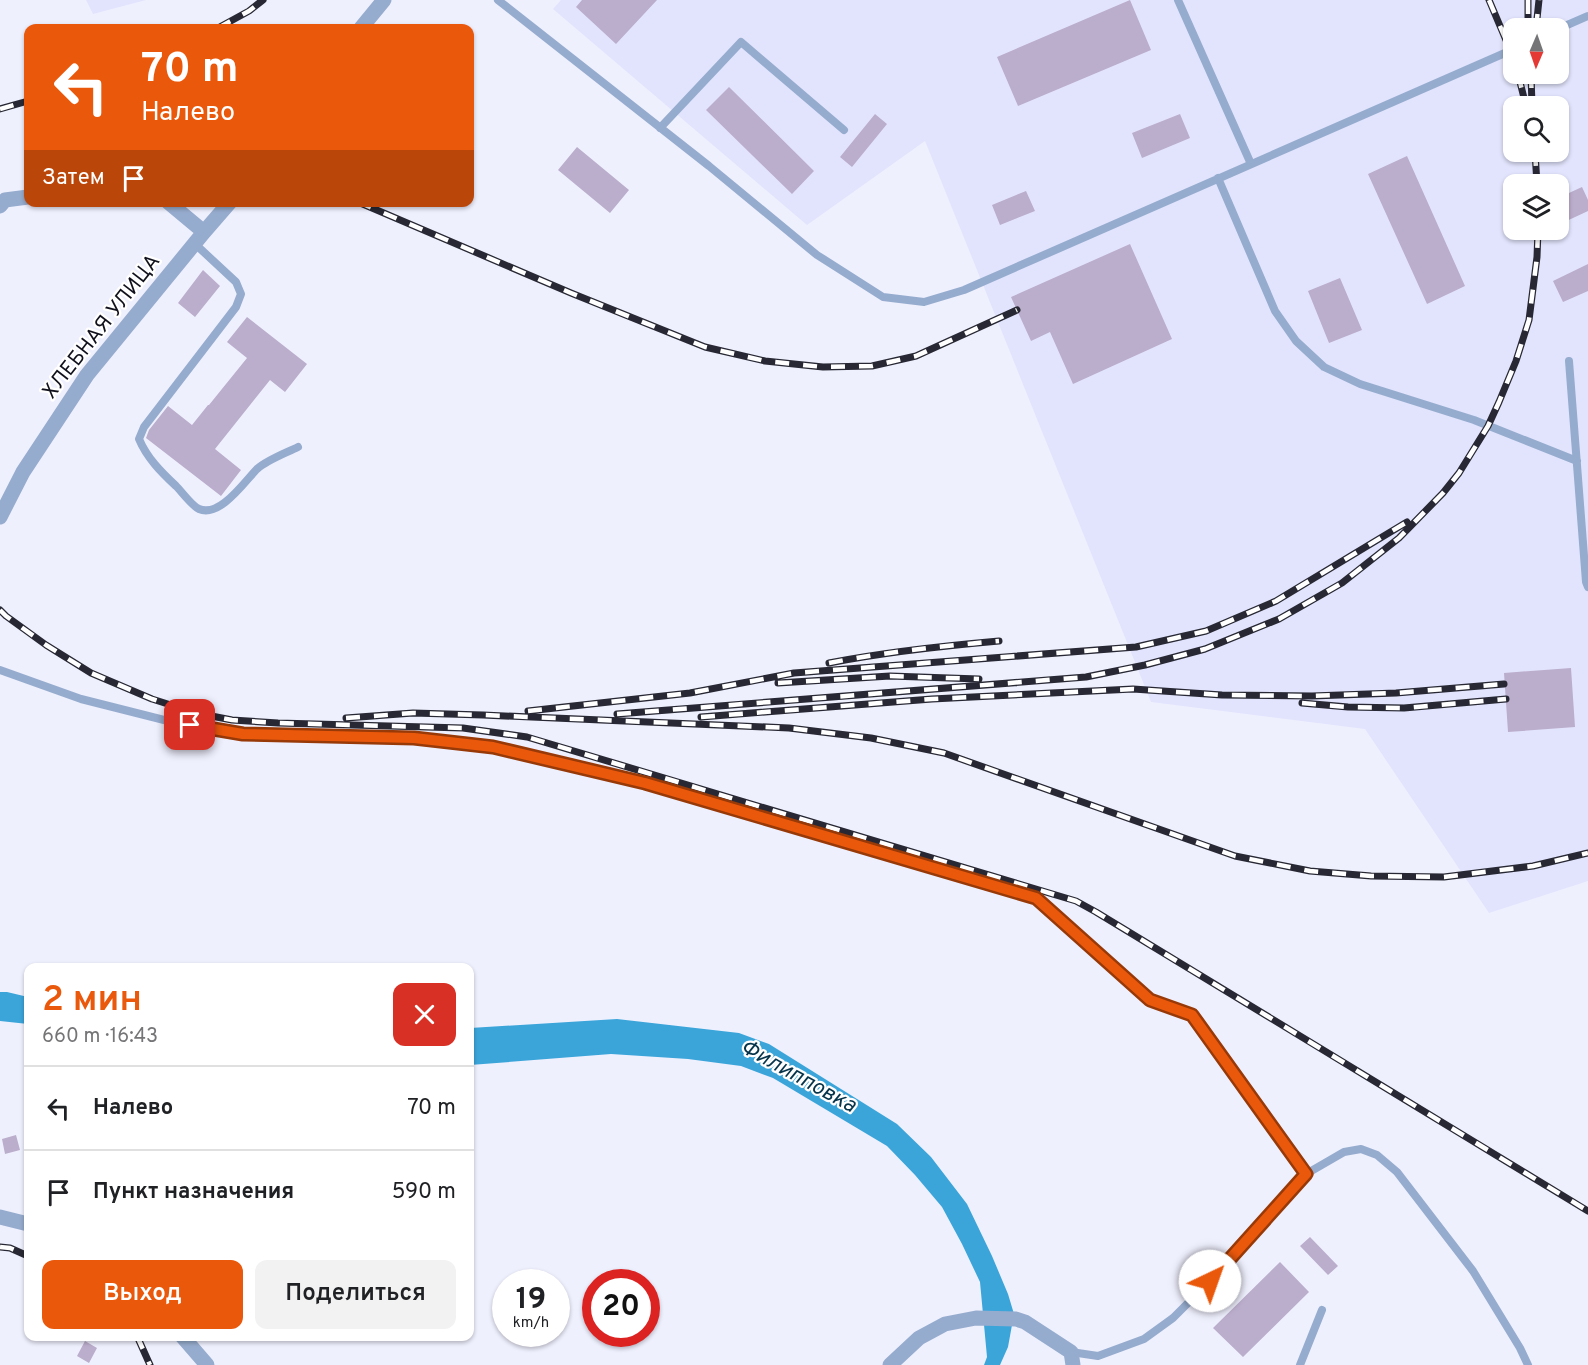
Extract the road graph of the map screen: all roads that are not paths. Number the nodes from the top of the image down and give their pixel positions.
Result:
1 (384, 0) edge
2 (498, 0) edge
3 (1178, 0) edge
4 (1588, 16) edge
5 (364, 24) edge
6 (1569, 24) edge
7 (1503, 54) edge
8 (660, 128) junction
9 (844, 130) dead end
10 (1251, 164) junction
11 (1218, 178) junction
12 (24, 198) edge
13 (0, 206) edge
14 (172, 207) edge
15 (226, 207) edge
16 (199, 238) junction
17 (1569, 361) dead end
18 (298, 447) dead end
19 (1577, 461) junction
20 (0, 517) edge
21 (1588, 587) edge
22 (0, 670) edge
23 (1306, 1174) junction
24 (0, 1216) edge
25 (24, 1223) edge
26 (1322, 1310) dead end
27 (186, 1341) edge
28 (1072, 1358) edge
29 (207, 1365) edge
30 (890, 1365) edge
31 (1300, 1365) edge
32 (1528, 1365) edge

1 - 5 street
2 - 8 lane
3 - 10 lane
4 - 6 lane
7 - 10 lane
8 - 9 lane
8 - 11 lane
10 - 11 lane
11 - 19 lane
12 - 13 street
14 - 16 street
15 - 16 street, ХЛЕБНАЯ УЛИЦА
16 - 18 lane
16 - 20 street, ХЛЕБНАЯ УЛИЦА
17 - 19 lane
19 - 21 lane
22 - 23 lane
23 - 28 lane
23 - 32 lane
24 - 25 street
26 - 31 lane
27 - 29 street
28 - 30 street

